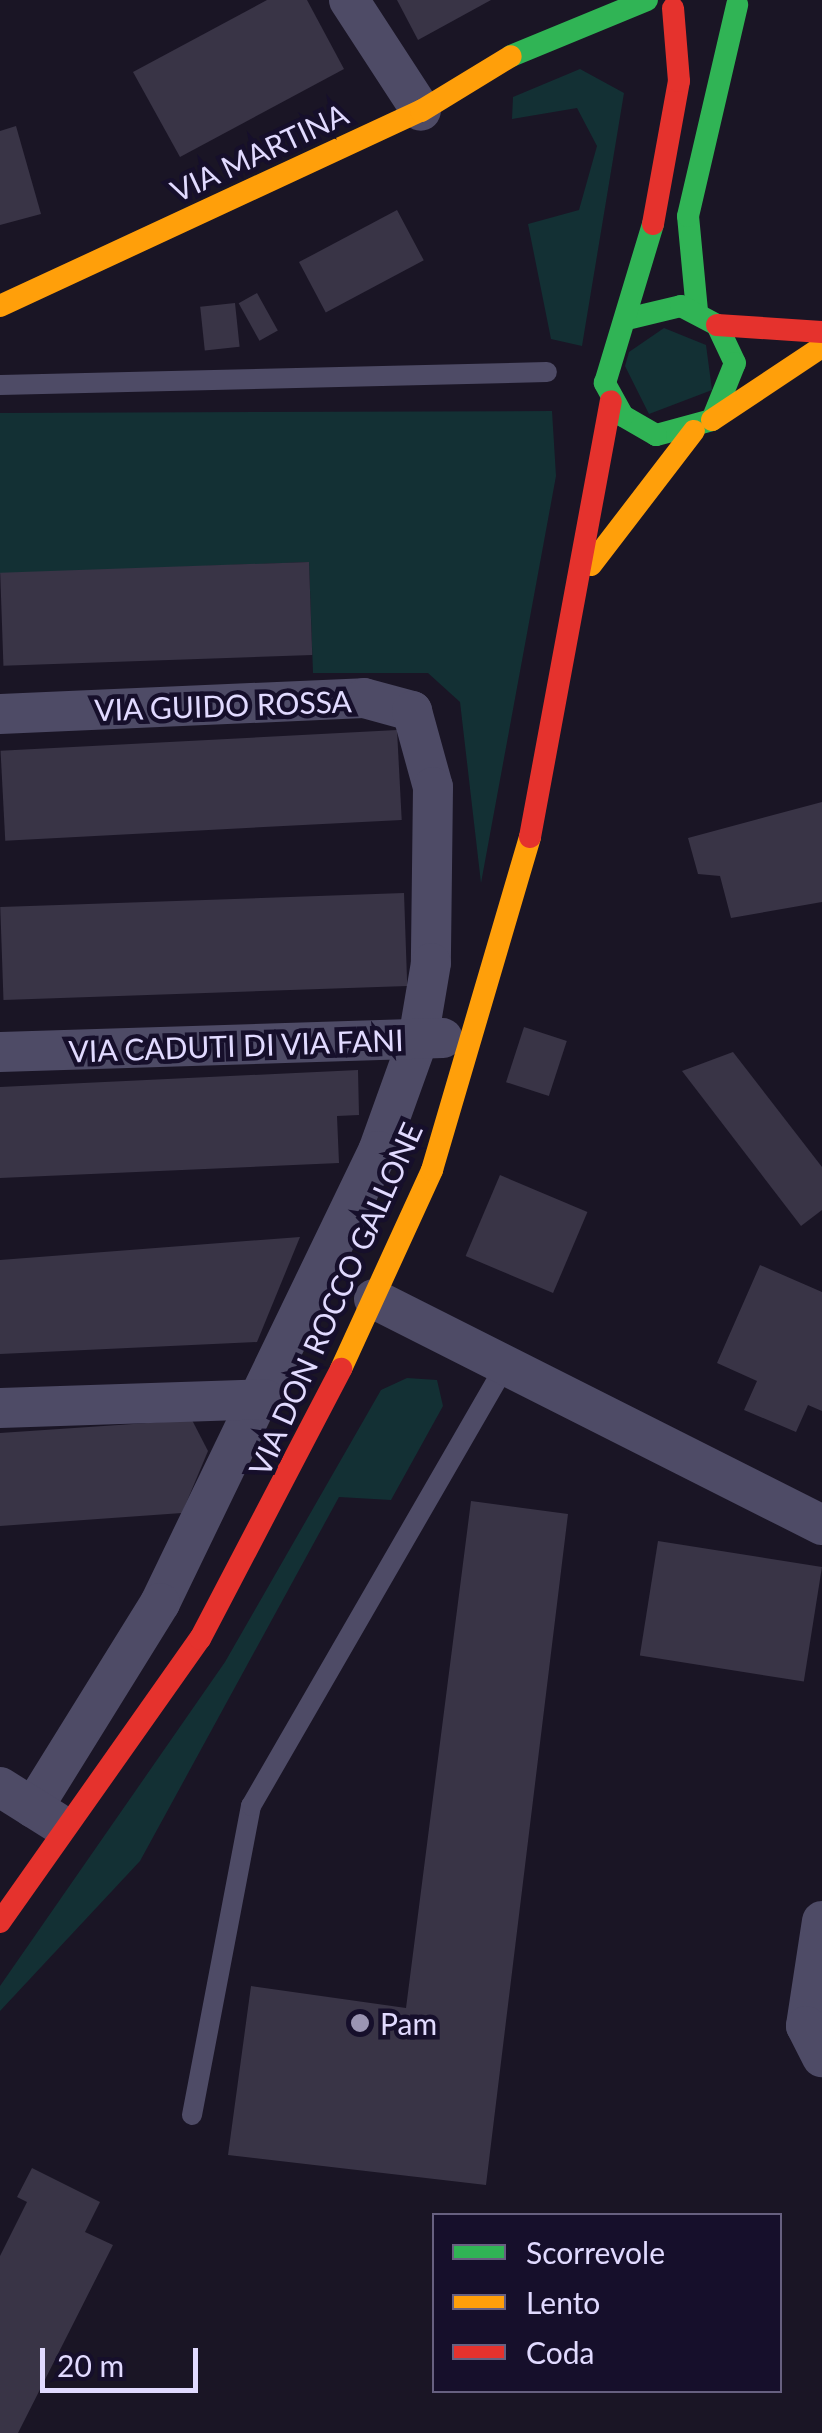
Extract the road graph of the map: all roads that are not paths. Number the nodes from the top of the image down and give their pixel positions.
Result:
1 (349, 0) edge
2 (581, 0) edge
3 (647, 0) edge
4 (740, 3) edge
5 (669, 4) edge
6 (537, 40) junction
7 (421, 111) junction
8 (0, 306) edge
9 (631, 318) junction
10 (707, 318) junction
11 (822, 332) edge
12 (822, 348) edge
13 (546, 372) dead end
14 (0, 385) edge
15 (611, 401) junction
16 (703, 426) junction
17 (584, 575) junction
18 (0, 714) edge
19 (472, 1036) junction
20 (418, 1040) junction
21 (0, 1052) edge
22 (374, 1299) junction
23 (505, 1366) junction
24 (265, 1399) junction
25 (0, 1408) edge
26 (822, 1524) edge
27 (16, 1798) edge
28 (68, 1830) junction
29 (822, 1921) edge
30 (0, 1922) edge
31 (822, 2056) edge
32 (192, 2116) dead end

1 - 7 street
2 - 6 main road
3 - 6 main road
4 - 5 main road
4 - 10 main road
5 - 9 main road
6 - 7 main road, VIA MARTINA
7 - 8 main road, VIA MARTINA
9 - 10 main road
9 - 15 main road
10 - 11 main road
10 - 16 main road
12 - 16 main road
13 - 14 lane
15 - 16 main road
15 - 17 main road, VIA DON ROCCO GALLONE
16 - 17 main road
17 - 19 main road, VIA DON ROCCO GALLONE
18 - 20 street, VIA GUIDO ROSSA
19 - 20 street, VIA CADUTI DI VIA FANI
19 - 22 main road, VIA DON ROCCO GALLONE
20 - 21 street, VIA CADUTI DI VIA FANI
20 - 24 street
22 - 23 street
22 - 28 main road, VIA DON ROCCO GALLONE
23 - 26 street
23 - 32 lane
24 - 25 street
24 - 27 street
27 - 28 street
28 - 30 main road, VIA DON ROCCO GALLONE
29 - 31 street

